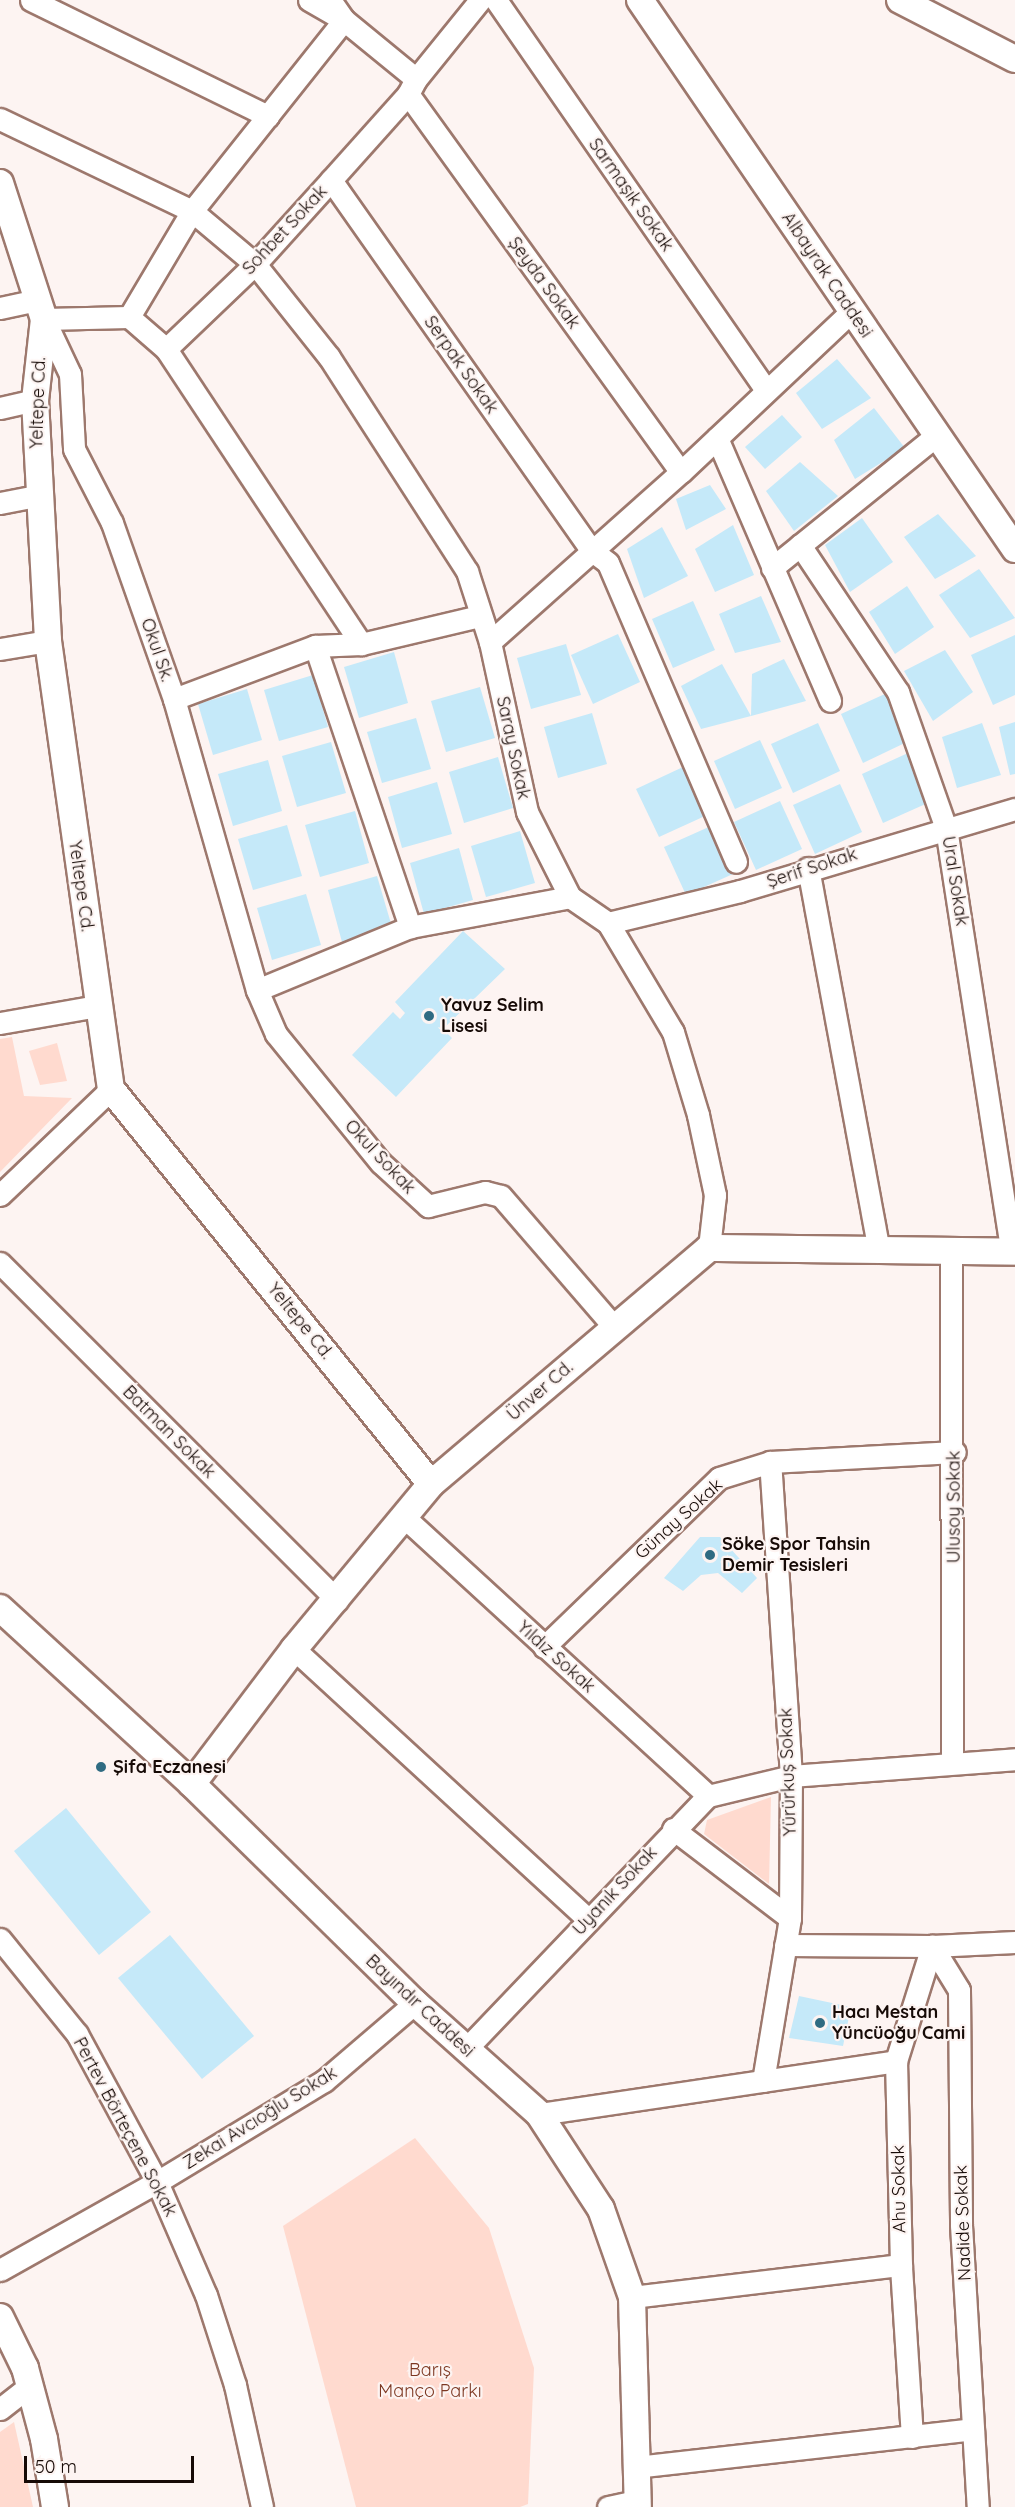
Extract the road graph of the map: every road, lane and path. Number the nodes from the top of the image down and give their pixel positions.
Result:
1 (31, 0) edge
2 (309, 0) edge
3 (330, 0) edge
4 (480, 0) edge
5 (496, 0) edge
6 (640, 0) edge
7 (900, 0) edge
8 (344, 20) junction
9 (1015, 59) edge
10 (412, 86) junction
11 (268, 116) junction
12 (0, 119) edge
13 (331, 180) junction
14 (0, 183) edge
15 (192, 211) junction
16 (7, 217) edge
17 (255, 264) junction
18 (0, 308) edge
19 (40, 309) junction
20 (851, 312) junction
21 (129, 317) junction
22 (166, 349) junction
23 (766, 390) junction
24 (34, 400) junction
25 (0, 408) edge
26 (938, 434) junction
27 (717, 438) junction
28 (681, 472) junction
29 (37, 496) junction
30 (0, 503) edge
31 (800, 545) junction
32 (1015, 549) edge
33 (591, 550) junction
34 (772, 568) junction
35 (479, 616) junction
36 (48, 641) junction
37 (489, 642) junction
38 (361, 644) junction
39 (315, 646) junction
40 (0, 650) edge
41 (174, 699) junction
42 (830, 700) dead end
43 (1015, 809) edge
44 (946, 828) junction
45 (736, 862) dead end
46 (808, 868) junction
47 (570, 897) junction
48 (608, 923) junction
49 (410, 927) junction
50 (257, 990) junction
51 (98, 1006) junction
52 (0, 1023) edge
53 (111, 1089) junction
54 (0, 1195) edge
55 (709, 1248) junction
56 (879, 1251) junction
57 (951, 1252) junction
58 (1014, 1252) edge
59 (0, 1263) edge
60 (614, 1327) junction
61 (955, 1452) junction
62 (770, 1462) junction
63 (431, 1484) junction
64 (404, 1517) junction
65 (337, 1600) junction
66 (0, 1608) edge
67 (544, 1647) junction
68 (294, 1649) junction
69 (1015, 1759) edge
70 (952, 1762) junction
71 (791, 1776) junction
72 (192, 1784) junction
73 (708, 1796) junction
74 (673, 1829) junction
75 (790, 1918) junction
76 (588, 1919) junction
77 (0, 1940) edge
78 (1015, 1942) edge
79 (785, 1945) junction
80 (932, 1946) junction
81 (415, 2003) junction
82 (465, 2050) junction
83 (896, 2061) junction
84 (763, 2081) junction
85 (539, 2114) junction
86 (157, 2182) junction
87 (901, 2265) junction
88 (0, 2270) edge
89 (632, 2297) junction
90 (0, 2317) edge
91 (29, 2386) junction
92 (0, 2409) edge
93 (973, 2429) junction
94 (912, 2437) junction
95 (636, 2466) junction
96 (638, 2504) edge
97 (55, 2507) edge
98 (261, 2507) edge
99 (608, 2507) edge
100 (978, 2507) edge

1 - 11 street
2 - 8 street
3 - 8 street
4 - 10 street, Sohbet Sokak
5 - 23 street, Sarmaşık Sokak
6 - 20 street, Albayrak Caddesi
7 - 9 street
8 - 10 street, Şeyda Sokak
8 - 11 street
10 - 13 street, Sohbet Sokak
10 - 28 street, Şeyda Sokak
11 - 15 street
12 - 15 street, Saray Sokak
13 - 17 street, Sohbet Sokak
13 - 33 street, Serpak Sokak
14 - 16 street, Yeltepe Cd.
15 - 17 street, Saray Sokak
15 - 21 street
16 - 19 street, Yeltepe Cd.
17 - 22 street, Sohbet Sokak
17 - 35 street, Saray Sokak
18 - 19 street
19 - 21 street
19 - 24 street, Yeltepe Cd.
19 - 41 street, Okul Sk.
20 - 23 street
20 - 26 street, Albayrak Caddesi
21 - 22 street
22 - 38 street
23 - 27 street
24 - 25 street
24 - 29 street, Yeltepe Cd.
26 - 31 street
26 - 32 street, Albayrak Caddesi
27 - 28 street
27 - 34 street
28 - 33 street
29 - 30 street
29 - 36 street, Yeltepe Cd.
31 - 34 street
31 - 44 street, Ural Sokak
33 - 37 street
33 - 45 street, Serpak Sokak
34 - 42 street
35 - 37 street, Saray Sokak
35 - 38 street
36 - 40 street
36 - 51 street, Yeltepe Cd.
37 - 47 street, Saray Sokak
38 - 39 street
39 - 41 street
39 - 49 street
41 - 50 street, Okul Sk.
43 - 44 street, Şerif Sokak
44 - 46 street, Şerif Sokak
44 - 58 street, Ural Sokak
46 - 48 street, Şerif Sokak
46 - 56 street
47 - 48 street, Saray Sokak
47 - 49 street
48 - 55 street, Saray Sokak
49 - 50 street
50 - 60 street, Okul Sokak
51 - 52 street
51 - 53 street, Yeltepe Cd.
53 - 54 street
53 - 63 street, Yeltepe Cd.
55 - 56 street
55 - 60 street, Ünver Cd.
56 - 57 street
57 - 58 street
57 - 61 street, Ulusoy Sokak
59 - 65 street, Batman Sokak
60 - 63 street, Ünver Cd.
61 - 62 street, Günay Sokak
61 - 70 street, Ulusoy Sokak
62 - 67 street, Günay Sokak
62 - 71 street, Yürürkuş Sokak
63 - 64 street, Ünver Cd.
64 - 65 street, Ünver Cd.
64 - 67 street, Yıldız Sokak
65 - 68 street, Ünver Cd.
66 - 72 street, Bayındır Caddesi
67 - 73 street, Yıldız Sokak
68 - 72 street, Ünver Cd.
68 - 76 street
69 - 70 street, Uyanık Sokak
70 - 71 street, Uyanık Sokak
71 - 73 street, Uyanık Sokak
71 - 75 street, Yürürkuş Sokak
72 - 81 street, Bayındır Caddesi
73 - 74 street, Uyanık Sokak
74 - 75 street
74 - 76 street, Uyanık Sokak
75 - 79 street, Yürürkuş Sokak
76 - 82 street, Uyanık Sokak
77 - 86 street, Pertev Börteçene Sokak
78 - 80 street
79 - 80 street
79 - 84 street, Yürürkuş Sokak
80 - 83 street, Ahu Sokak
80 - 93 street, Nadide Sokak
81 - 82 street, Bayındır Caddesi
81 - 86 street, Zekai Avcıoğlu Sokak
82 - 85 street, Bayındır Caddesi
83 - 84 street
83 - 87 street, Ahu Sokak
84 - 85 street
85 - 89 street, Bayındır Caddesi
86 - 88 street, Zekai Avcıoğlu Sokak
86 - 98 street, Pertev Börteçene Sokak
87 - 89 street
87 - 94 street, Ahu Sokak
89 - 95 street, Bayındır Caddesi
90 - 91 street
91 - 92 street
91 - 97 street
93 - 94 street
93 - 100 street, Nadide Sokak
94 - 95 street
95 - 96 street, Bayındır Caddesi
96 - 99 street

